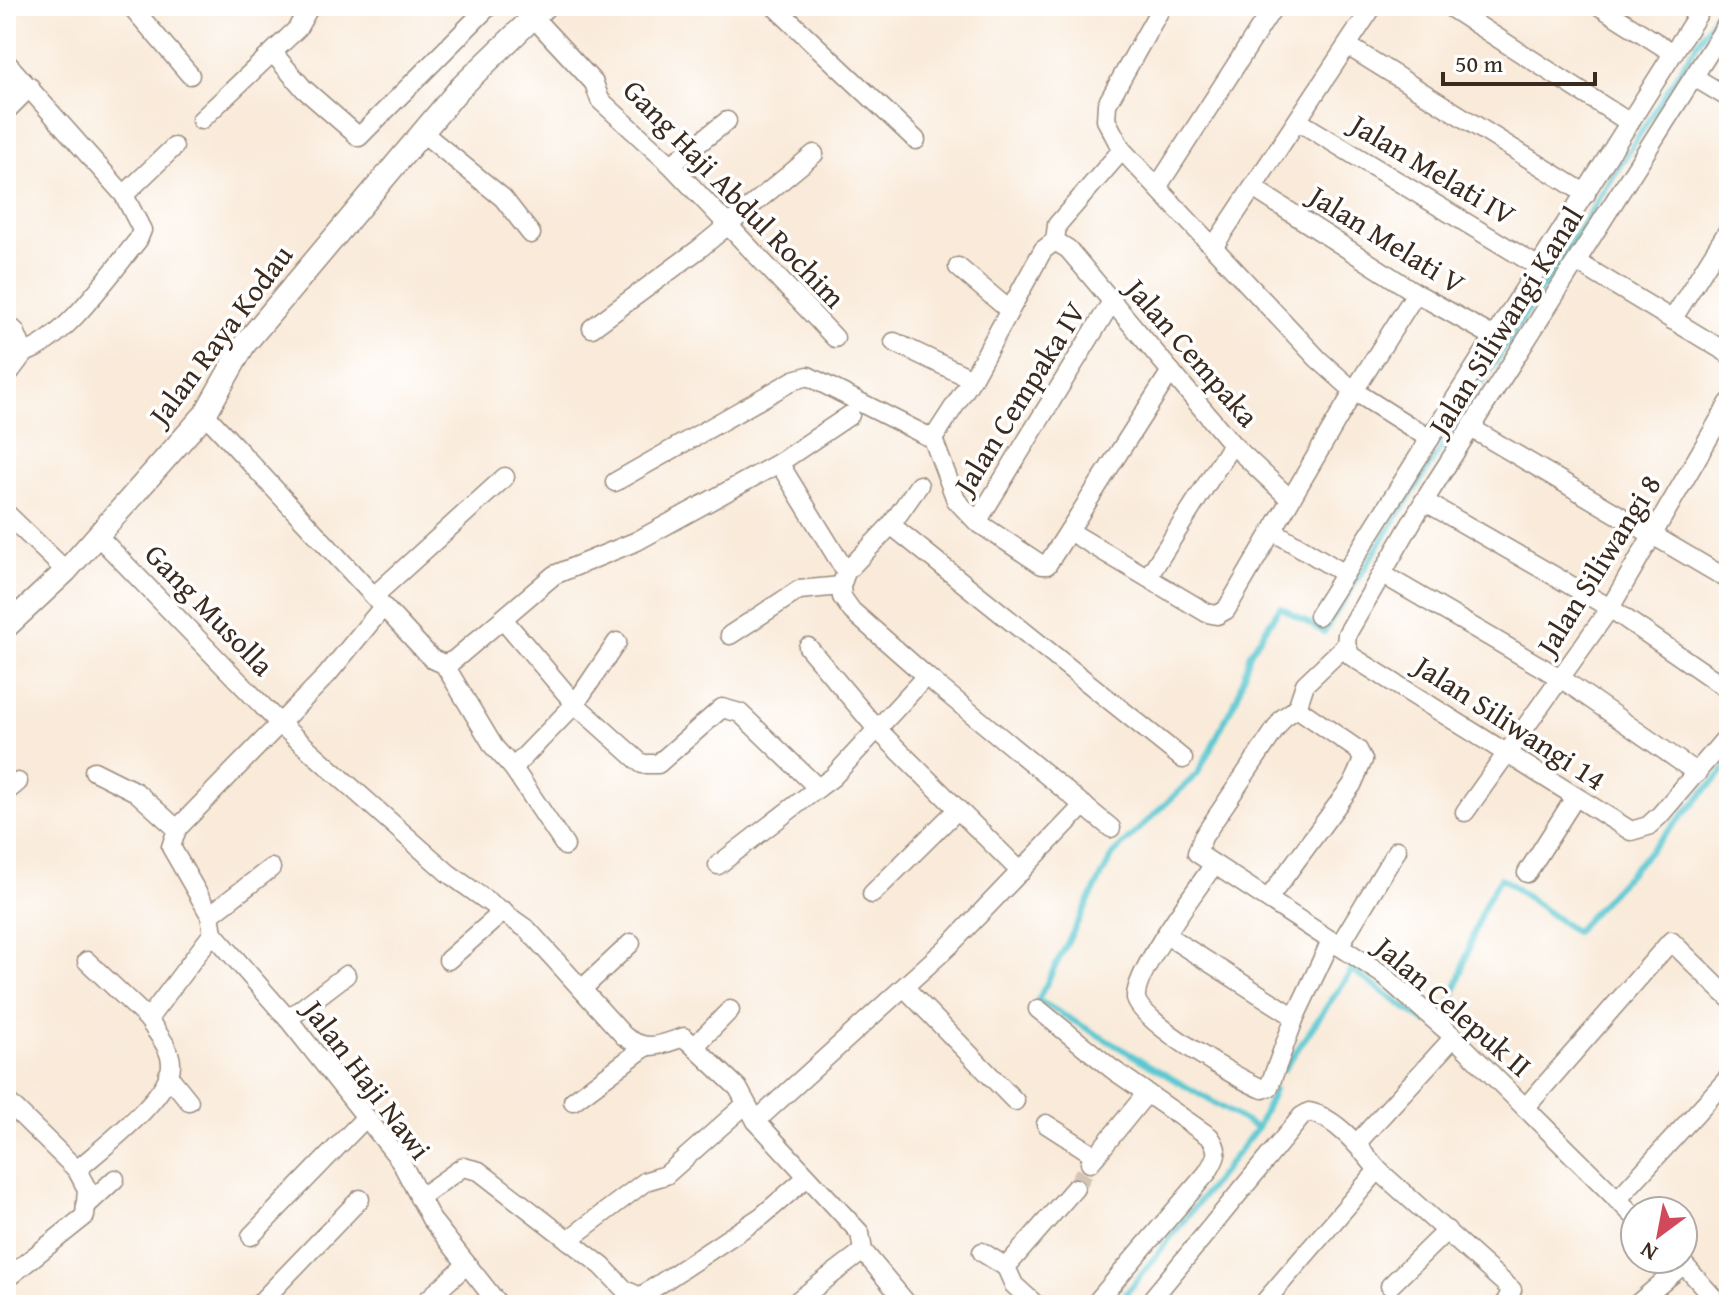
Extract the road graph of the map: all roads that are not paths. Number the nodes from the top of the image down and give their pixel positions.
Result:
1 (131, 6) edge
2 (310, 6) edge
3 (489, 6) edge
4 (774, 6) edge
5 (1162, 6) edge
6 (1274, 6) edge
7 (1373, 6) edge
8 (1448, 6) edge
9 (1599, 6) edge
10 (1703, 6) edge
11 (539, 11) edge
12 (1729, 21) edge
13 (1348, 46) junction
14 (273, 53) junction
15 (1673, 53) junction
16 (6, 62) edge
17 (190, 75) dead end
18 (1694, 77) junction
19 (30, 87) junction
20 (1729, 98) edge
21 (6, 111) edge
22 (201, 120) dead end
23 (727, 121) dead end
24 (1298, 121) junction
25 (1630, 123) junction
26 (423, 133) junction
27 (916, 140) dead end
28 (174, 147) dead end
29 (1122, 150) junction
30 (814, 154) dead end
31 (671, 165) junction
32 (1158, 186) junction
33 (1253, 188) junction
34 (1586, 194) junction
35 (124, 195) junction
36 (727, 225) junction
37 (1729, 229) edge
38 (531, 234) dead end
39 (1055, 241) junction
40 (1214, 246) junction
41 (1577, 262) junction
42 (958, 267) dead end
43 (1539, 267) junction
44 (1416, 293) junction
45 (1111, 303) junction
46 (1009, 310) junction
47 (1672, 320) junction
48 (6, 323) edge
49 (592, 328) dead end
50 (1494, 337) junction
51 (835, 338) dead end
52 (894, 342) dead end
53 (24, 353) junction
54 (1729, 354) edge
55 (1171, 371) junction
56 (6, 377) edge
57 (972, 379) junction
58 (1354, 391) junction
59 (1729, 403) edge
60 (205, 414) junction
61 (850, 415) dead end
62 (1471, 428) junction
63 (933, 439) junction
64 (1430, 439) junction
65 (1232, 444) junction
66 (779, 463) junction
67 (505, 477) dead end
68 (615, 482) dead end
69 (919, 485) dead end
70 (1290, 499) junction
71 (1424, 501) junction
72 (6, 513) edge
73 (977, 522) junction
74 (891, 525) junction
75 (1069, 531) junction
76 (1273, 531) junction
77 (1655, 533) junction
78 (97, 535) junction
79 (66, 571) junction
80 (1345, 574) junction
81 (1382, 574) junction
82 (1148, 577) junction
83 (1728, 578) edge
84 (843, 579) junction
85 (378, 601) junction
86 (1610, 608) junction
87 (1318, 616) dead end
88 (503, 619) junction
89 (6, 627) edge
90 (730, 635) dead end
91 (617, 642) dead end
92 (808, 647) dead end
93 (1348, 650) junction
94 (444, 664) junction
95 (926, 676) junction
96 (1562, 679) junction
97 (1729, 690) edge
98 (575, 704) junction
99 (1297, 708) junction
100 (280, 724) junction
101 (876, 728) junction
102 (1729, 734) edge
103 (1509, 752) junction
104 (1183, 759) dead end
105 (513, 768) junction
106 (94, 771) dead end
107 (1697, 773) junction
108 (818, 788) junction
109 (1574, 799) junction
110 (1084, 805) junction
111 (957, 810) junction
112 (1465, 812) dead end
113 (1111, 828) dead end
114 (177, 829) junction
115 (565, 846) dead end
116 (1397, 850) dead end
117 (718, 865) dead end
118 (1213, 866) junction
119 (271, 868) dead end
120 (1021, 872) junction
121 (1527, 873) dead end
122 (872, 894) dead end
123 (1268, 899) junction
124 (504, 911) junction
125 (211, 924) junction
126 (1166, 935) junction
127 (631, 943) dead end
128 (1335, 943) junction
129 (448, 960) dead end
130 (87, 961) dead end
131 (346, 975) dead end
132 (905, 988) junction
133 (582, 989) junction
134 (1729, 998) edge
135 (1038, 1009) dead end
136 (730, 1010) dead end
137 (1295, 1017) junction
138 (148, 1019) junction
139 (288, 1019) junction
140 (1452, 1035) junction
141 (695, 1046) junction
142 (644, 1048) junction
143 (168, 1075) junction
144 (1729, 1077) edge
145 (1146, 1094) junction
146 (6, 1100) edge
147 (189, 1101) dead end
148 (573, 1101) dead end
149 (1015, 1101) dead end
150 (746, 1104) junction
151 (1525, 1108) junction
152 (366, 1117) junction
153 (756, 1121) junction
154 (1046, 1124) dead end
155 (1356, 1144) junction
156 (77, 1170) junction
157 (1378, 1170) junction
158 (807, 1177) junction
159 (115, 1179) dead end
160 (1075, 1188) tunnel mouth
161 (419, 1198) junction
162 (360, 1199) dead end
163 (1617, 1200) joint
164 (86, 1206) junction
165 (1447, 1230) junction
166 (251, 1236) dead end
167 (568, 1240) junction
168 (863, 1251) junction
169 (982, 1252) dead end
170 (466, 1265) junction
171 (1006, 1267) junction
172 (1668, 1275) edge
173 (1693, 1275) edge
174 (6, 1279) edge
175 (1390, 1286) dead end
176 (259, 1305) edge
177 (422, 1305) edge
178 (499, 1305) edge
179 (792, 1305) edge
180 (908, 1305) edge
181 (1036, 1305) edge
182 (1094, 1305) edge
183 (1147, 1305) edge
184 (1262, 1305) edge
185 (1504, 1305) edge
186 (1636, 1305) edge
187 (1720, 1305) edge

1 - 17 street
2 - 14 street
3 - 14 street
4 - 27 street
5 - 29 street
6 - 32 street
7 - 13 street
8 - 25 street
9 - 15 street
10 - 15 street
11 - 26 street, Jalan Raya Kodau
11 - 31 street, Gang Haji Abdul Rochim
12 - 18 street, Jalan Siliwangi Kanal
13 - 24 street
13 - 34 street
14 - 22 street
15 - 25 street
16 - 19 street
18 - 20 street
18 - 41 street, Jalan Siliwangi Kanal
19 - 21 street
19 - 35 street
23 - 31 street
24 - 33 street
24 - 43 street, Jalan Melati IV
25 - 34 street
26 - 38 street
26 - 60 street, Jalan Raya Kodau
28 - 35 street
29 - 32 street
29 - 39 street
30 - 36 street
31 - 36 street, Gang Haji Abdul Rochim
32 - 40 street
33 - 40 street
33 - 44 street, Jalan Melati V
34 - 43 street
35 - 53 street
36 - 49 street
36 - 51 street, Gang Haji Abdul Rochim
37 - 47 street
39 - 45 street, Jalan Cempaka
39 - 46 street
40 - 58 street
41 - 47 street
41 - 62 street, Jalan Siliwangi Kanal
42 - 46 street
43 - 50 street
44 - 50 street, Jalan Melati V
44 - 58 street
45 - 55 street, Jalan Cempaka
45 - 73 street, Jalan Cempaka IV
46 - 57 street
47 - 54 street
48 - 53 street
50 - 64 street
52 - 57 street
53 - 56 street
55 - 65 street, Jalan Cempaka
55 - 75 street
57 - 63 street
58 - 64 street
58 - 70 street
59 - 77 street, Jalan Siliwangi 8
60 - 78 street, Jalan Raya Kodau
60 - 85 street
61 - 66 street
62 - 71 street, Jalan Siliwangi Kanal
62 - 77 street
63 - 68 street
63 - 73 street
64 - 80 street
65 - 70 street, Jalan Cempaka
65 - 82 street
66 - 84 street
66 - 88 street
67 - 85 street
69 - 74 street
70 - 76 street
71 - 81 street, Jalan Siliwangi Kanal
71 - 86 street
72 - 79 street
73 - 75 street
74 - 84 street
74 - 104 street
75 - 82 street
76 - 80 street
76 - 82 street
77 - 83 street
77 - 86 street, Jalan Siliwangi 8
78 - 79 street, Jalan Raya Kodau
78 - 100 street, Gang Musolla
79 - 89 street, Jalan Raya Kodau
80 - 87 street
81 - 93 street, Jalan Siliwangi Kanal
81 - 96 street
84 - 90 street
84 - 95 street
85 - 94 street
85 - 100 street
86 - 96 street, Jalan Siliwangi 8
86 - 97 street
88 - 94 street
88 - 98 street
91 - 98 street
92 - 101 street
93 - 99 street
93 - 103 street, Jalan Siliwangi 14
94 - 105 street
95 - 101 street
95 - 110 street
96 - 103 street, Jalan Siliwangi 8
96 - 107 street
98 - 105 street
98 - 108 street
99 - 118 street
99 - 123 street
100 - 114 street
100 - 124 street, Gang Musolla
101 - 108 street
101 - 111 street
102 - 107 street
103 - 109 street, Jalan Siliwangi 14
103 - 112 street, Jalan Siliwangi 8
105 - 115 street
106 - 114 street
107 - 109 street, Jalan Siliwangi 14
108 - 117 street
109 - 121 street
110 - 113 street
110 - 120 street
111 - 120 street
111 - 122 street
114 - 125 street, Jalan Haji Nawi
116 - 128 street
118 - 123 street, Jalan Celepuk II
118 - 126 street
119 - 125 street
120 - 132 street
123 - 128 street, Jalan Celepuk II
124 - 129 street
124 - 133 street, Gang Musolla
125 - 138 street
125 - 139 street, Jalan Haji Nawi
126 - 137 street
126 - 137 street
127 - 133 street
128 - 137 street
128 - 140 street, Jalan Celepuk II
130 - 138 street
131 - 139 street
132 - 149 street
132 - 153 street
133 - 142 street, Gang Musolla
134 - 151 street
135 - 145 street
136 - 141 street
138 - 143 street
139 - 152 street, Jalan Haji Nawi
140 - 151 street, Jalan Celepuk II
140 - 155 street
141 - 142 street
141 - 150 street
142 - 148 street
143 - 147 street
143 - 156 street
144 - 163 street
145 - 154 street
145 - 182 street
146 - 156 street
150 - 153 street
150 - 167 street
151 - 163 street, Jalan Celepuk II
152 - 161 street, Jalan Haji Nawi
152 - 166 street
153 - 158 street
155 - 157 street
155 - 183 street
156 - 164 street
157 - 165 street
157 - 184 street
158 - 167 street
158 - 168 street
159 - 164 street
160 - 171 street
161 - 167 street
161 - 170 street, Jalan Haji Nawi
162 - 176 street
164 - 174 street
165 - 175 street
165 - 185 street
168 - 179 street
168 - 180 street
169 - 171 street
170 - 177 street
170 - 178 street, Jalan Haji Nawi
171 - 181 street
172 - 186 street
173 - 187 street

